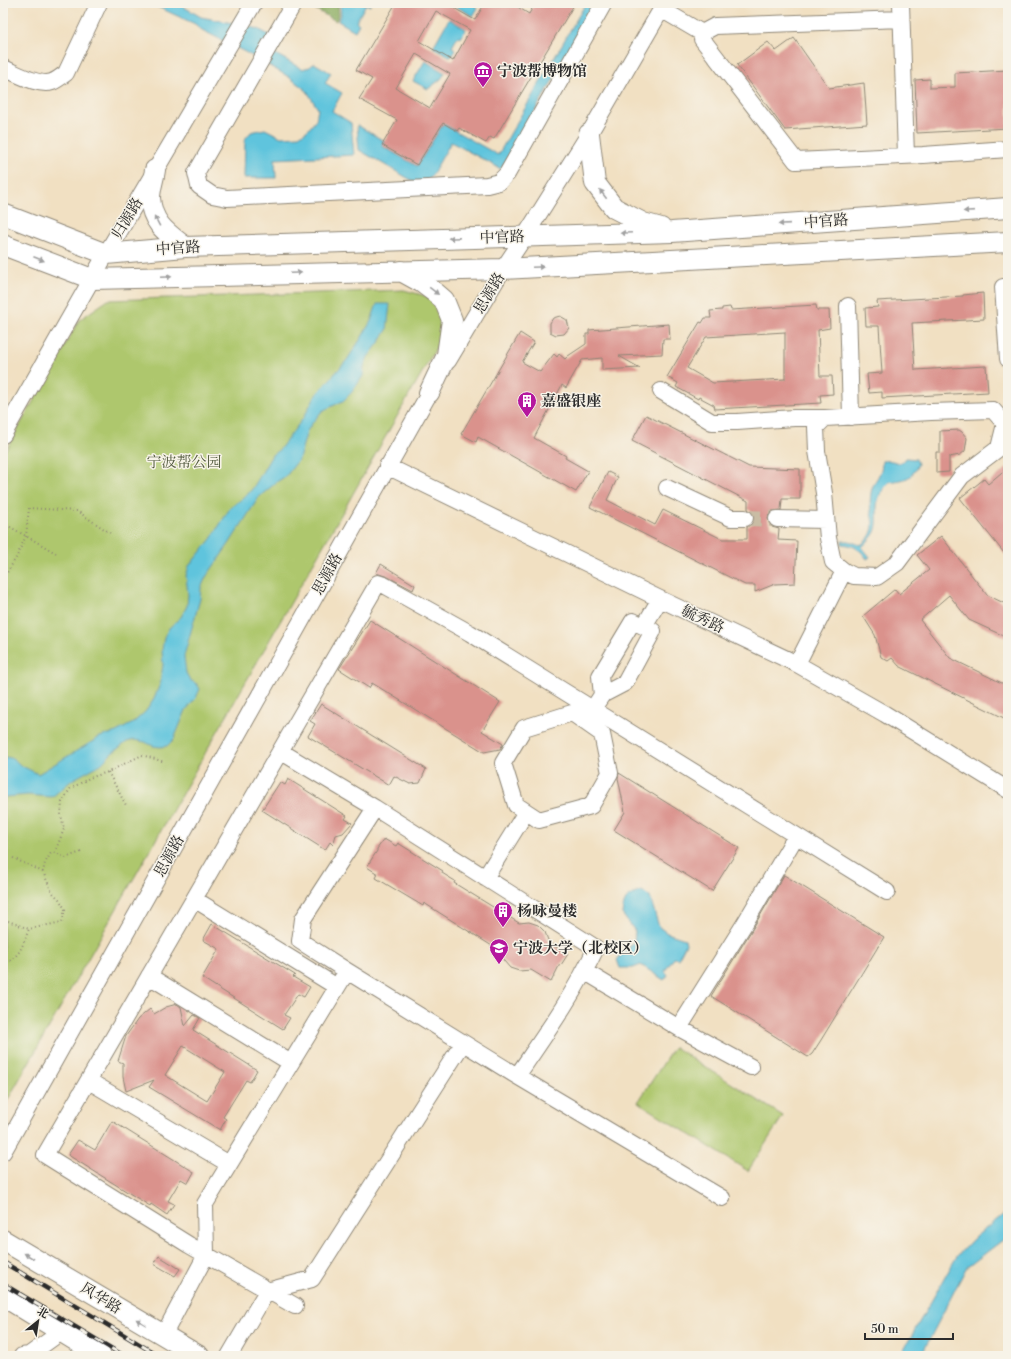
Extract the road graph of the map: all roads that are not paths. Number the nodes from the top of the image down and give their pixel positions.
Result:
1 (100, 3) edge
2 (254, 3) edge
3 (294, 3) edge
4 (604, 3) edge
5 (663, 6) edge
6 (902, 7) edge
7 (702, 33) junction
8 (3, 68) edge
9 (589, 134) junction
10 (1008, 149) edge
11 (906, 156) junction
12 (155, 170) junction
13 (1008, 208) edge
14 (3, 214) edge
15 (672, 232) junction
16 (525, 236) junction
17 (1008, 242) edge
18 (3, 245) edge
19 (186, 247) junction
20 (106, 254) junction
21 (503, 269) junction
22 (401, 271) junction
23 (92, 279) junction
24 (1004, 287) dead end
25 (848, 306) dead end
26 (1008, 359) edge
27 (661, 391) dead end
28 (429, 393) junction
29 (1000, 410) edge
30 (851, 417) junction
31 (825, 418) junction
32 (3, 435) edge
33 (388, 466) junction
34 (667, 488) dead end
35 (745, 518) tunnel mouth
36 (777, 519) tunnel mouth
37 (826, 520) junction
38 (844, 571) junction
39 (660, 599) junction
40 (644, 626) junction
41 (797, 664) junction
42 (602, 695) junction
43 (588, 716) junction
44 (280, 751) junction
45 (1008, 790) edge
46 (375, 808) junction
47 (526, 812) junction
48 (796, 836) junction
49 (485, 878) junction
50 (887, 892) dead end
51 (194, 899) junction
52 (347, 971) junction
53 (584, 971) junction
54 (149, 976) junction
55 (337, 987) junction
56 (679, 1028) junction
57 (463, 1043) junction
58 (291, 1063) junction
59 (751, 1067) dead end
60 (517, 1076) junction
61 (88, 1080) junction
62 (3, 1152) edge
63 (229, 1164) junction
64 (722, 1198) dead end
65 (3, 1240) edge
66 (206, 1255) junction
67 (267, 1291) junction
68 (3, 1296) edge
69 (295, 1306) dead end
70 (61, 1332) junction
71 (163, 1336) junction
72 (22, 1356) edge
73 (101, 1356) edge
74 (198, 1356) edge
75 (229, 1356) edge

1 - 8 street
2 - 12 street, 归源路
3 - 4 street
5 - 7 street
5 - 9 street, 思源路
6 - 7 street
6 - 11 street
7 - 11 street
15 -> 9 main road
9 - 16 street, 思源路
10 - 11 street
19 -> 12 main road
12 - 20 street, 归源路
13 -> 15 main road, 中官路
14 - 20 main road, 中官路
15 -> 16 main road, 中官路
16 -> 19 main road, 中官路
16 - 21 street, 思源路
21 -> 17 main road, 中官路
18 -> 23 main road, 中官路
19 - 20 main road, 中官路
20 - 23 street, 归源路
21 - 22 main road, 中官路
21 - 28 street, 思源路
23 -> 22 main road, 中官路
22 -> 28 main road
23 - 32 street, 归源路
24 - 26 street
25 - 30 street
27 - 31 street
28 - 33 street, 思源路
29 - 30 street
29 - 38 street
30 - 31 street
31 - 37 street
33 - 39 street, 毓秀路
33 - 62 street, 思源路
34 - 35 street
36 - 37 street
37 - 38 street
38 - 41 street
39 - 40 street
39 - 41 street, 毓秀路
40 - 42 street
40 - 42 street
41 - 45 street, 毓秀路
42 - 43 street
43 - 44 street
43 - 47 street
43 - 47 street
43 - 48 street
44 - 46 street
44 - 51 street
46 - 49 street
46 - 52 street
47 - 49 street
48 - 50 street
48 - 56 street
49 - 53 street
51 - 54 street
51 - 55 street
52 - 55 street
52 - 57 street
53 - 56 street
53 - 60 street
54 - 58 street
54 - 61 street
55 - 58 street
56 - 59 street
57 - 60 street
57 - 67 street
58 - 63 street
60 - 64 street
61 - 63 street
61 - 66 street
63 - 66 street
71 -> 65 main road, 风华路
66 - 67 street
66 - 71 street
67 - 69 street
67 - 75 street
68 - 70 main road
70 - 72 street
70 - 73 main road
71 - 74 main road, 风华路

